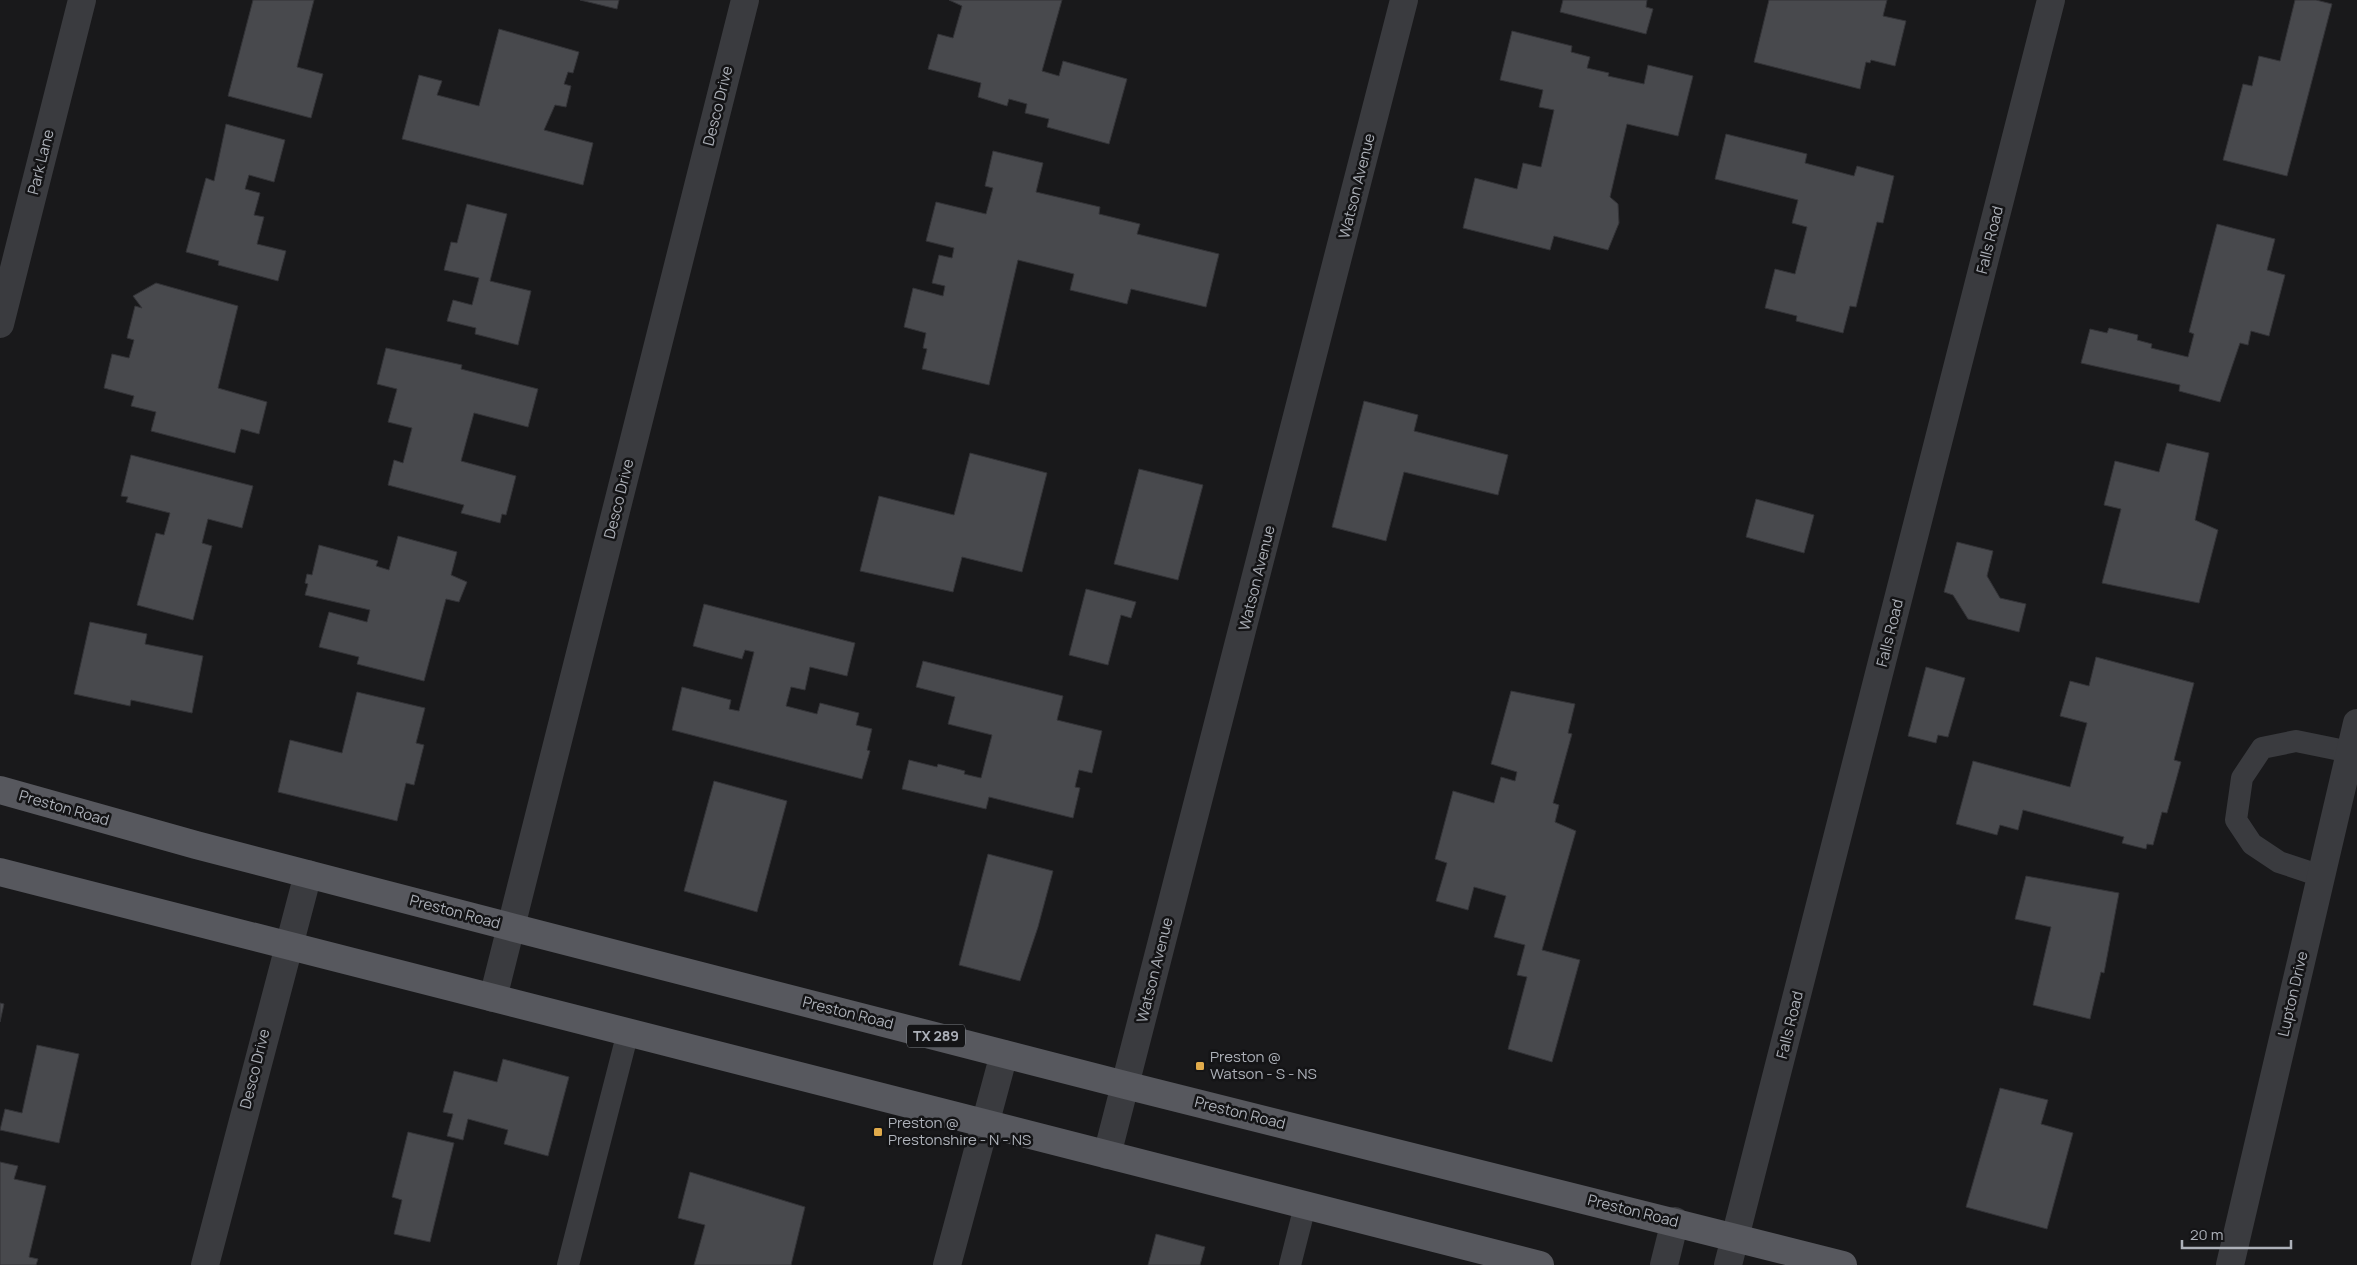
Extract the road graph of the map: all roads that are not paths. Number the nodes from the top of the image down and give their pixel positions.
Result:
1 (82, 0) edge
2 (745, 0) edge
3 (1404, 0) edge
4 (2051, 0) edge
5 (0, 324) edge
6 (2357, 724) edge
7 (2350, 752) junction
8 (0, 790) edge
9 (0, 872) edge
10 (308, 874) junction
11 (2320, 876) junction
12 (511, 927) junction
13 (287, 945) junction
14 (493, 998) junction
15 (628, 1032) junction
16 (1004, 1054) junction
17 (1125, 1085) junction
18 (985, 1124) junction
19 (1107, 1155) junction
20 (1305, 1206) junction
21 (1675, 1222) junction
22 (1735, 1237) junction
23 (205, 1265) edge
24 (568, 1265) edge
25 (947, 1265) edge
26 (1290, 1265) edge
27 (1540, 1265) edge
28 (1664, 1265) edge
29 (1728, 1265) edge
30 (1843, 1265) edge
31 (2230, 1265) edge

1 - 5 street, Park Lane
2 - 12 street, Desco Drive
3 - 17 street, Watson Avenue
4 - 22 street, Falls Road
6 - 7 street, Lupton Drive
7 - 11 street, Lupton Drive
7 - 11 lane
8 - 10 main road, Preston Road / TX 289
9 - 13 main road
10 - 12 main road, Preston Road / TX 289
10 - 13 street, Desco Drive
11 - 31 street, Lupton Drive
12 - 14 street, Desco Drive
12 - 16 main road, Preston Road / TX 289
13 - 14 main road
13 - 23 street, Desco Drive
14 - 15 main road
15 - 18 main road
15 - 24 lane
16 - 17 main road, Preston Road / TX 289
16 - 18 street
17 - 19 street, Watson Avenue
17 - 21 main road, Preston Road / TX 289
18 - 19 main road
18 - 25 street
19 - 20 main road
20 - 26 lane
20 - 27 main road
21 - 22 main road, Preston Road / TX 289
21 - 28 street
22 - 29 street, Falls Road
22 - 30 main road, Preston Road / TX 289

